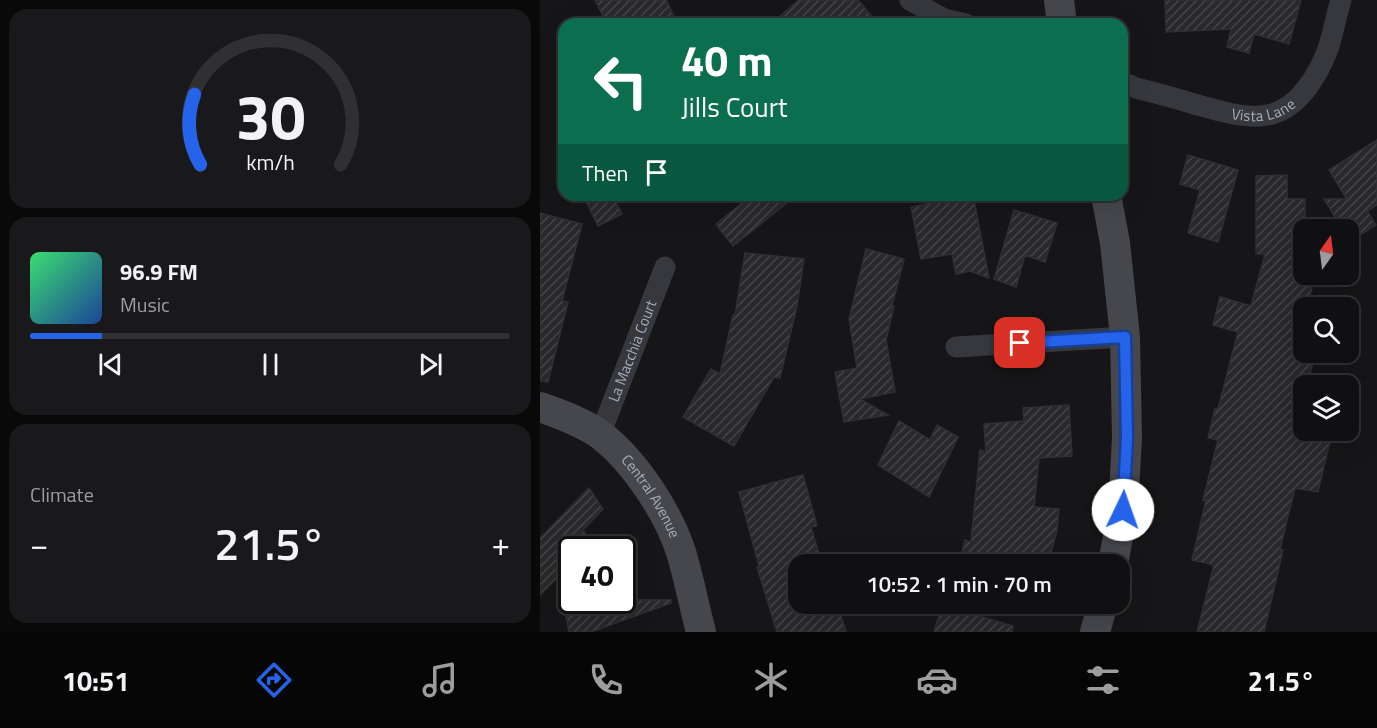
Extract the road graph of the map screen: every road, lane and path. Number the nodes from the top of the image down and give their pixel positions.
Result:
1 (910, 0) edge
2 (1059, 0) edge
3 (1341, 0) edge
4 (942, 18) edge
5 (1061, 18) edge
6 (1128, 85) edge
7 (1107, 201) edge
8 (665, 267) dead end
9 (1125, 337) junction
10 (956, 347) dead end
11 (540, 407) edge
12 (600, 435) junction
13 (1115, 554) edge
14 (1099, 614) edge
15 (701, 632) edge
16 (1095, 632) edge

1 - 4 street
2 - 5 street
3 - 6 street, Vista Lane
7 - 9 street
8 - 12 street, La Macchia Court
9 - 10 street
9 - 13 street
11 - 12 street, Central Avenue
12 - 15 street, Central Avenue
14 - 16 street

